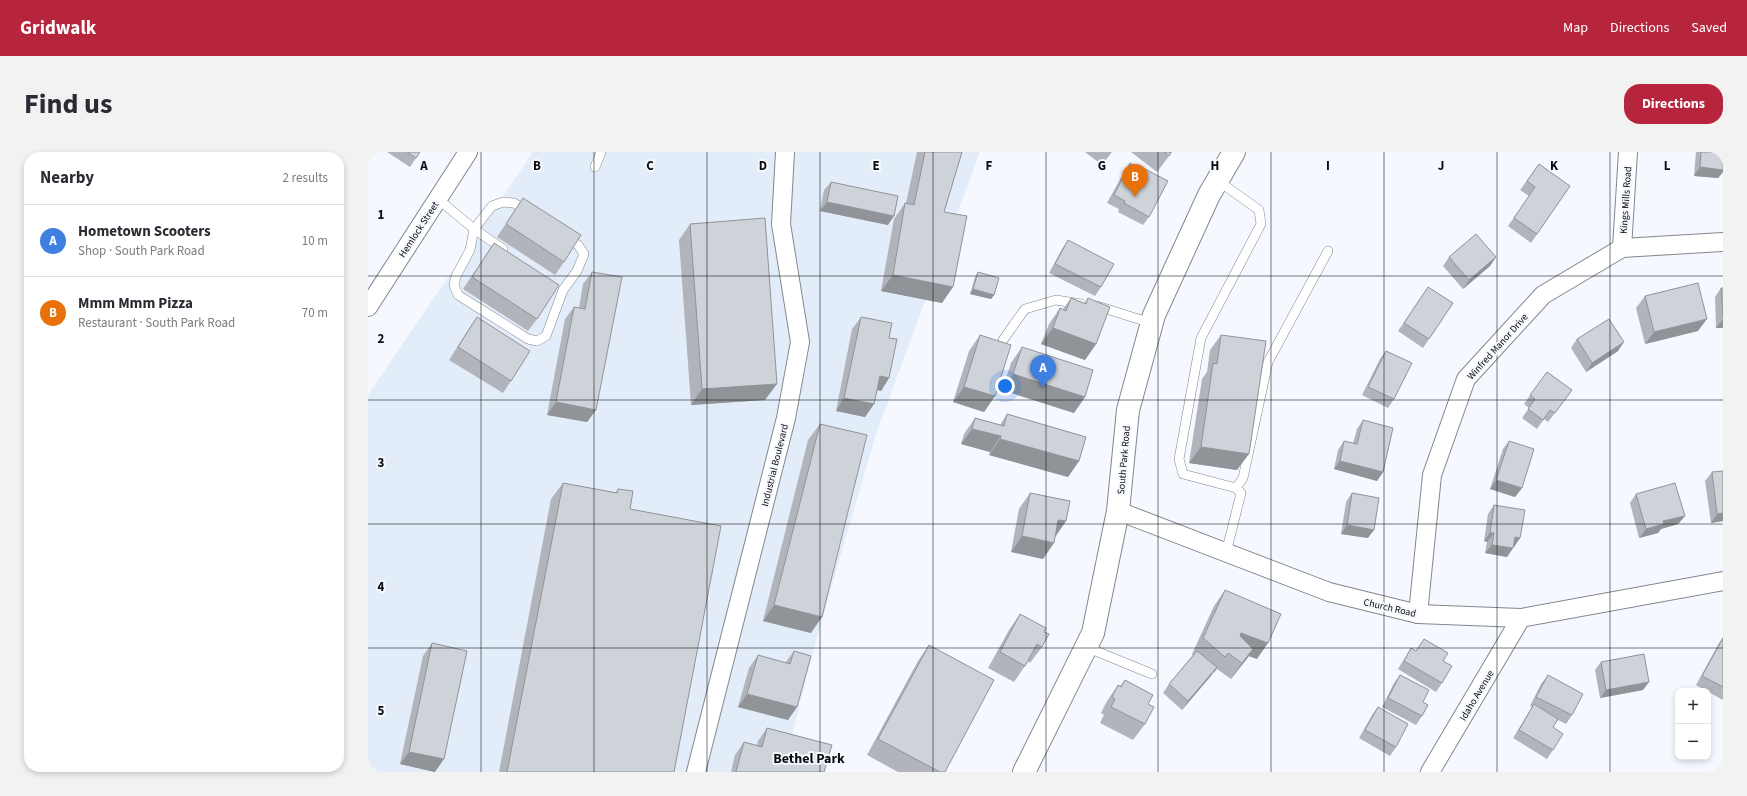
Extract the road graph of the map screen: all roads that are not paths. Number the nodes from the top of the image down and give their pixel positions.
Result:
1 (468, 152) edge
2 (601, 152) edge
3 (785, 152) edge
4 (1234, 152) edge
5 (1628, 152) edge
6 (595, 167) dead end
7 (1217, 180) junction
8 (438, 199) junction
9 (474, 229) junction
10 (1723, 242) edge
11 (1622, 248) junction
12 (1328, 250) dead end
13 (512, 255) edge
14 (368, 306) edge
15 (1151, 323) junction
16 (1003, 340) dead end
17 (1236, 488) junction
18 (1118, 511) junction
19 (1226, 552) junction
20 (1723, 581) edge
21 (1418, 614) junction
22 (1521, 618) junction
23 (1086, 647) junction
24 (1152, 674) dead end
25 (696, 772) edge
26 (1024, 772) edge
27 (1430, 772) edge

1 - 8 street, Hemlock Street
2 - 6 lane
3 - 25 street, Industrial Boulevard
4 - 7 main road, South Park Road
5 - 11 street, Kings Mills Road
7 - 15 main road, South Park Road
7 - 17 lane
8 - 9 lane
8 - 14 street, Hemlock Street
9 - 9 lane
9 - 13 lane
10 - 11 street, Winfred Manor Drive
11 - 21 street, Winfred Manor Drive
12 - 17 lane
15 - 16 lane
15 - 18 main road, South Park Road
17 - 19 lane
18 - 19 street, Church Road
18 - 23 main road, South Park Road
19 - 21 street, Church Road
20 - 22 street, Church Road
21 - 22 street, Church Road
22 - 27 street, Idaho Avenue
23 - 24 lane
23 - 26 main road, South Park Road

